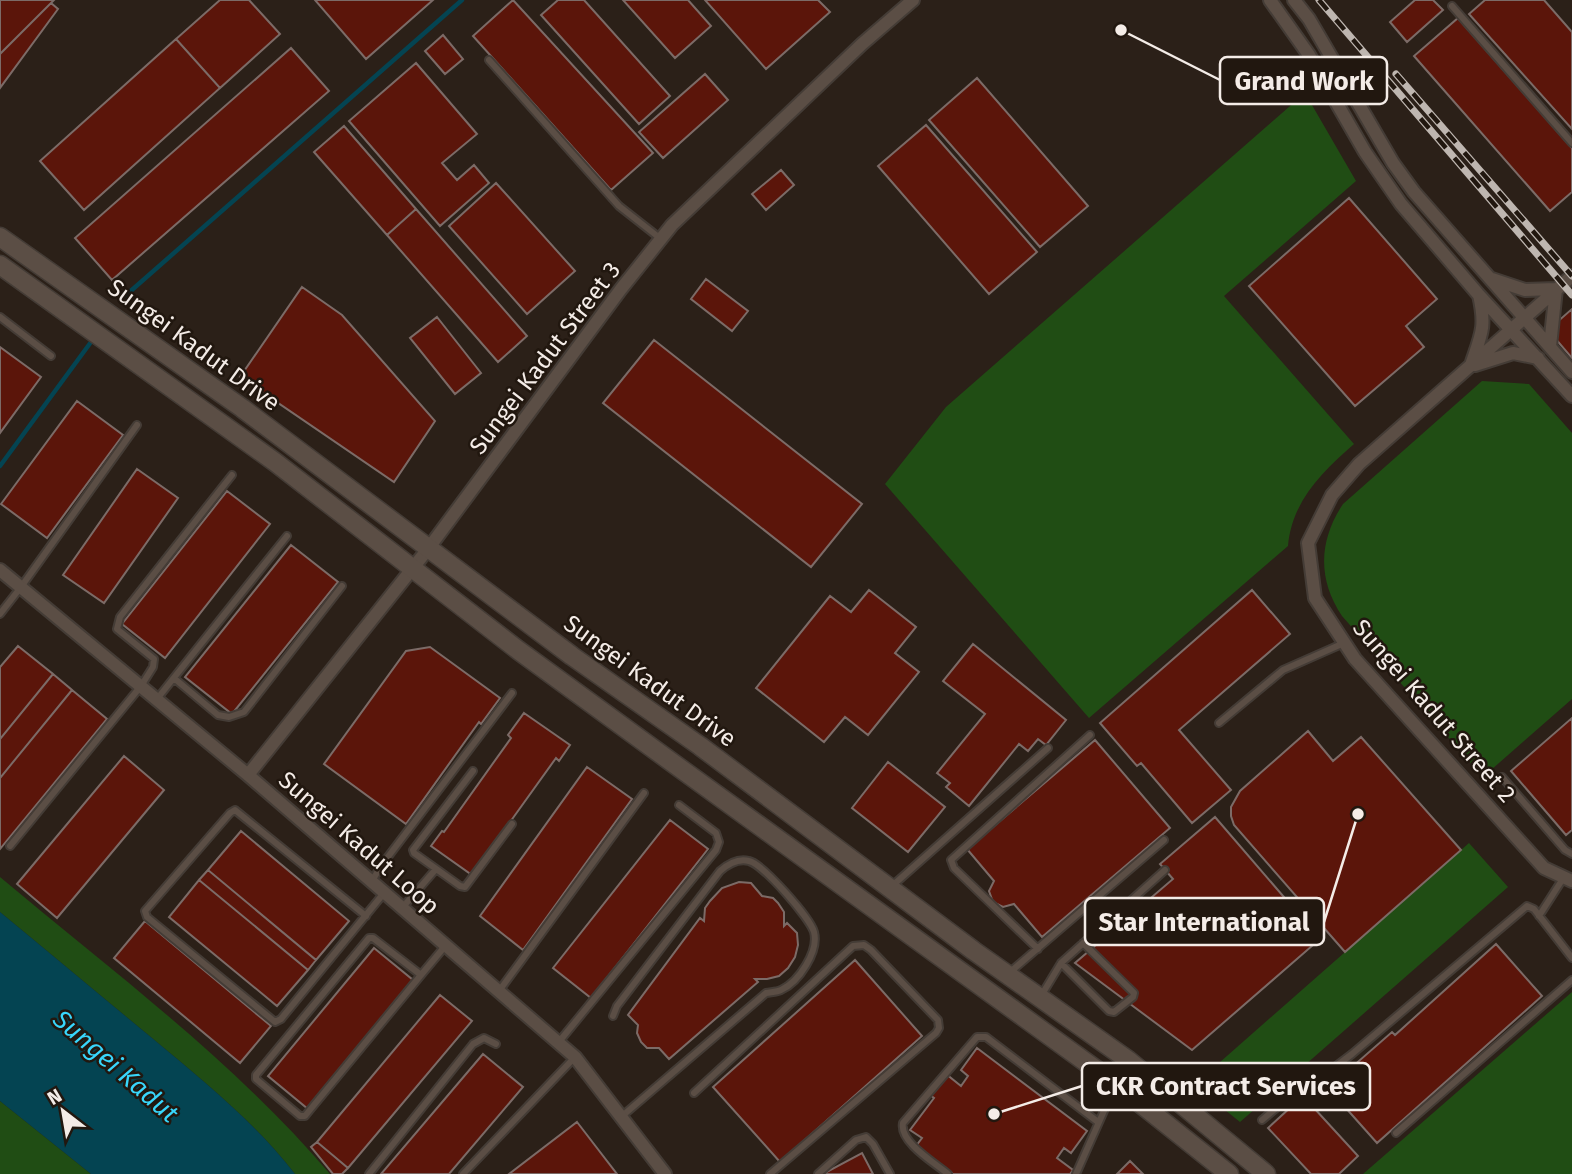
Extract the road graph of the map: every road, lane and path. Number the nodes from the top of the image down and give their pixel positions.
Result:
1 (913, 0) edge
2 (1270, 0) edge
3 (1294, 0) edge
4 (1452, 6) dead end
5 (489, 60) dead end
6 (1572, 143) edge
7 (0, 237) edge
8 (661, 239) junction
9 (0, 265) edge
10 (1572, 276) edge
11 (1492, 279) junction
12 (1556, 289) junction
13 (1478, 294) junction
14 (0, 317) edge
15 (1524, 317) junction
16 (1511, 329) junction
17 (1550, 346) junction
18 (51, 356) dead end
19 (1539, 358) junction
20 (1471, 366) junction
21 (1572, 372) edge
22 (1572, 396) edge
23 (136, 425) dead end
24 (232, 475) dead end
25 (286, 536) dead end
26 (428, 550) junction
27 (414, 568) junction
28 (0, 570) edge
29 (342, 586) dead end
30 (21, 587) junction
31 (0, 614) edge
32 (1344, 643) junction
33 (175, 679) junction
34 (141, 686) junction
35 (512, 693) dead end
36 (157, 699) junction
37 (1219, 723) dead end
38 (1090, 735) dead end
39 (1048, 748) dead end
40 (473, 771) dead end
41 (248, 775) junction
42 (1502, 777) dead end
43 (644, 793) dead end
44 (679, 805) dead end
45 (512, 824) dead end
46 (1164, 840) dead end
47 (10, 846) dead end
48 (1572, 854) edge
49 (436, 869) junction
50 (1165, 870) dead end
51 (1568, 879) edge
52 (372, 881) junction
53 (890, 887) junction
54 (384, 892) junction
55 (402, 908) junction
56 (366, 916) junction
57 (1539, 916) junction
58 (1083, 943) junction
59 (446, 946) junction
60 (1038, 949) junction
61 (1572, 958) edge
62 (1061, 963) junction
63 (421, 975) junction
64 (1008, 975) junction
65 (1572, 980) edge
66 (499, 991) junction
67 (1040, 998) junction
68 (613, 1016) dead end
69 (496, 1044) dead end
70 (558, 1044) junction
71 (575, 1057) junction
72 (1116, 1084) junction
73 (694, 1093) dead end
74 (621, 1117) junction
75 (1262, 1120) dead end
76 (1098, 1122) junction
77 (1396, 1133) dead end
78 (369, 1174) edge
79 (463, 1174) edge
80 (665, 1174) edge
81 (770, 1174) edge
82 (818, 1174) edge
83 (890, 1174) edge
84 (948, 1174) edge
85 (1076, 1174) edge
86 (1229, 1174) edge
87 (1266, 1174) edge

1 - 8 street, Sungei Kadut Street 3
2 - 13 street
3 - 11 street
4 - 6 lane
5 - 8 lane
7 - 26 main road, Sungei Kadut Drive
8 - 26 street, Sungei Kadut Street 3
9 - 27 main road, Sungei Kadut Drive
10 - 12 street, Sungei Kadut Street 2
11 - 12 street
11 - 15 street
12 - 15 street, Sungei Kadut Street 2
12 - 17 street
13 - 16 street
13 - 20 street
14 - 18 lane
15 - 16 street, Sungei Kadut Street 2
15 - 17 street
16 - 19 street
16 - 20 street, Sungei Kadut Street 2
17 - 21 street
19 - 20 street
19 - 22 street
20 - 32 street, Sungei Kadut Street 2
23 - 30 lane
24 - 34 lane
25 - 33 lane
26 - 27 street, Sungei Kadut Street 3
26 - 53 main road, Sungei Kadut Drive
27 - 41 street, Sungei Kadut Street 3
27 - 72 main road, Sungei Kadut Drive
28 - 30 street, Sungei Kadut Loop
29 - 33 lane
30 - 31 lane
30 - 34 street, Sungei Kadut Loop
32 - 37 lane
32 - 51 street, Sungei Kadut Street 2
33 - 36 lane
34 - 36 street, Sungei Kadut Loop
34 - 47 lane
35 - 52 lane
36 - 41 street, Sungei Kadut Loop
38 - 60 lane
39 - 53 lane
40 - 49 lane
41 - 52 street, Sungei Kadut Loop
42 - 48 lane
43 - 66 lane
44 - 70 lane
45 - 49 lane
46 - 60 lane
49 - 55 lane
50 - 58 lane
51 - 57 lane
52 - 54 street, Sungei Kadut Loop
53 - 64 main road, Sungei Kadut Drive
54 - 55 street, Sungei Kadut Loop
54 - 56 lane
55 - 59 street, Sungei Kadut Loop
56 - 56 lane
57 - 61 lane
57 - 75 lane
58 - 62 lane
58 - 62 lane
59 - 63 lane
59 - 66 street, Sungei Kadut Loop
60 - 64 lane
62 - 67 lane
63 - 63 lane
64 - 67 main road, Sungei Kadut Drive
65 - 77 lane
66 - 70 street, Sungei Kadut Loop
67 - 87 main road, Sungei Kadut Drive
68 - 74 lane
69 - 78 lane
70 - 71 street, Sungei Kadut Loop
71 - 74 street, Sungei Kadut Loop
71 - 79 lane
72 - 76 lane
72 - 86 main road, Sungei Kadut Drive
73 - 81 lane
74 - 80 street, Sungei Kadut Loop
76 - 84 lane
76 - 85 lane
82 - 83 lane

